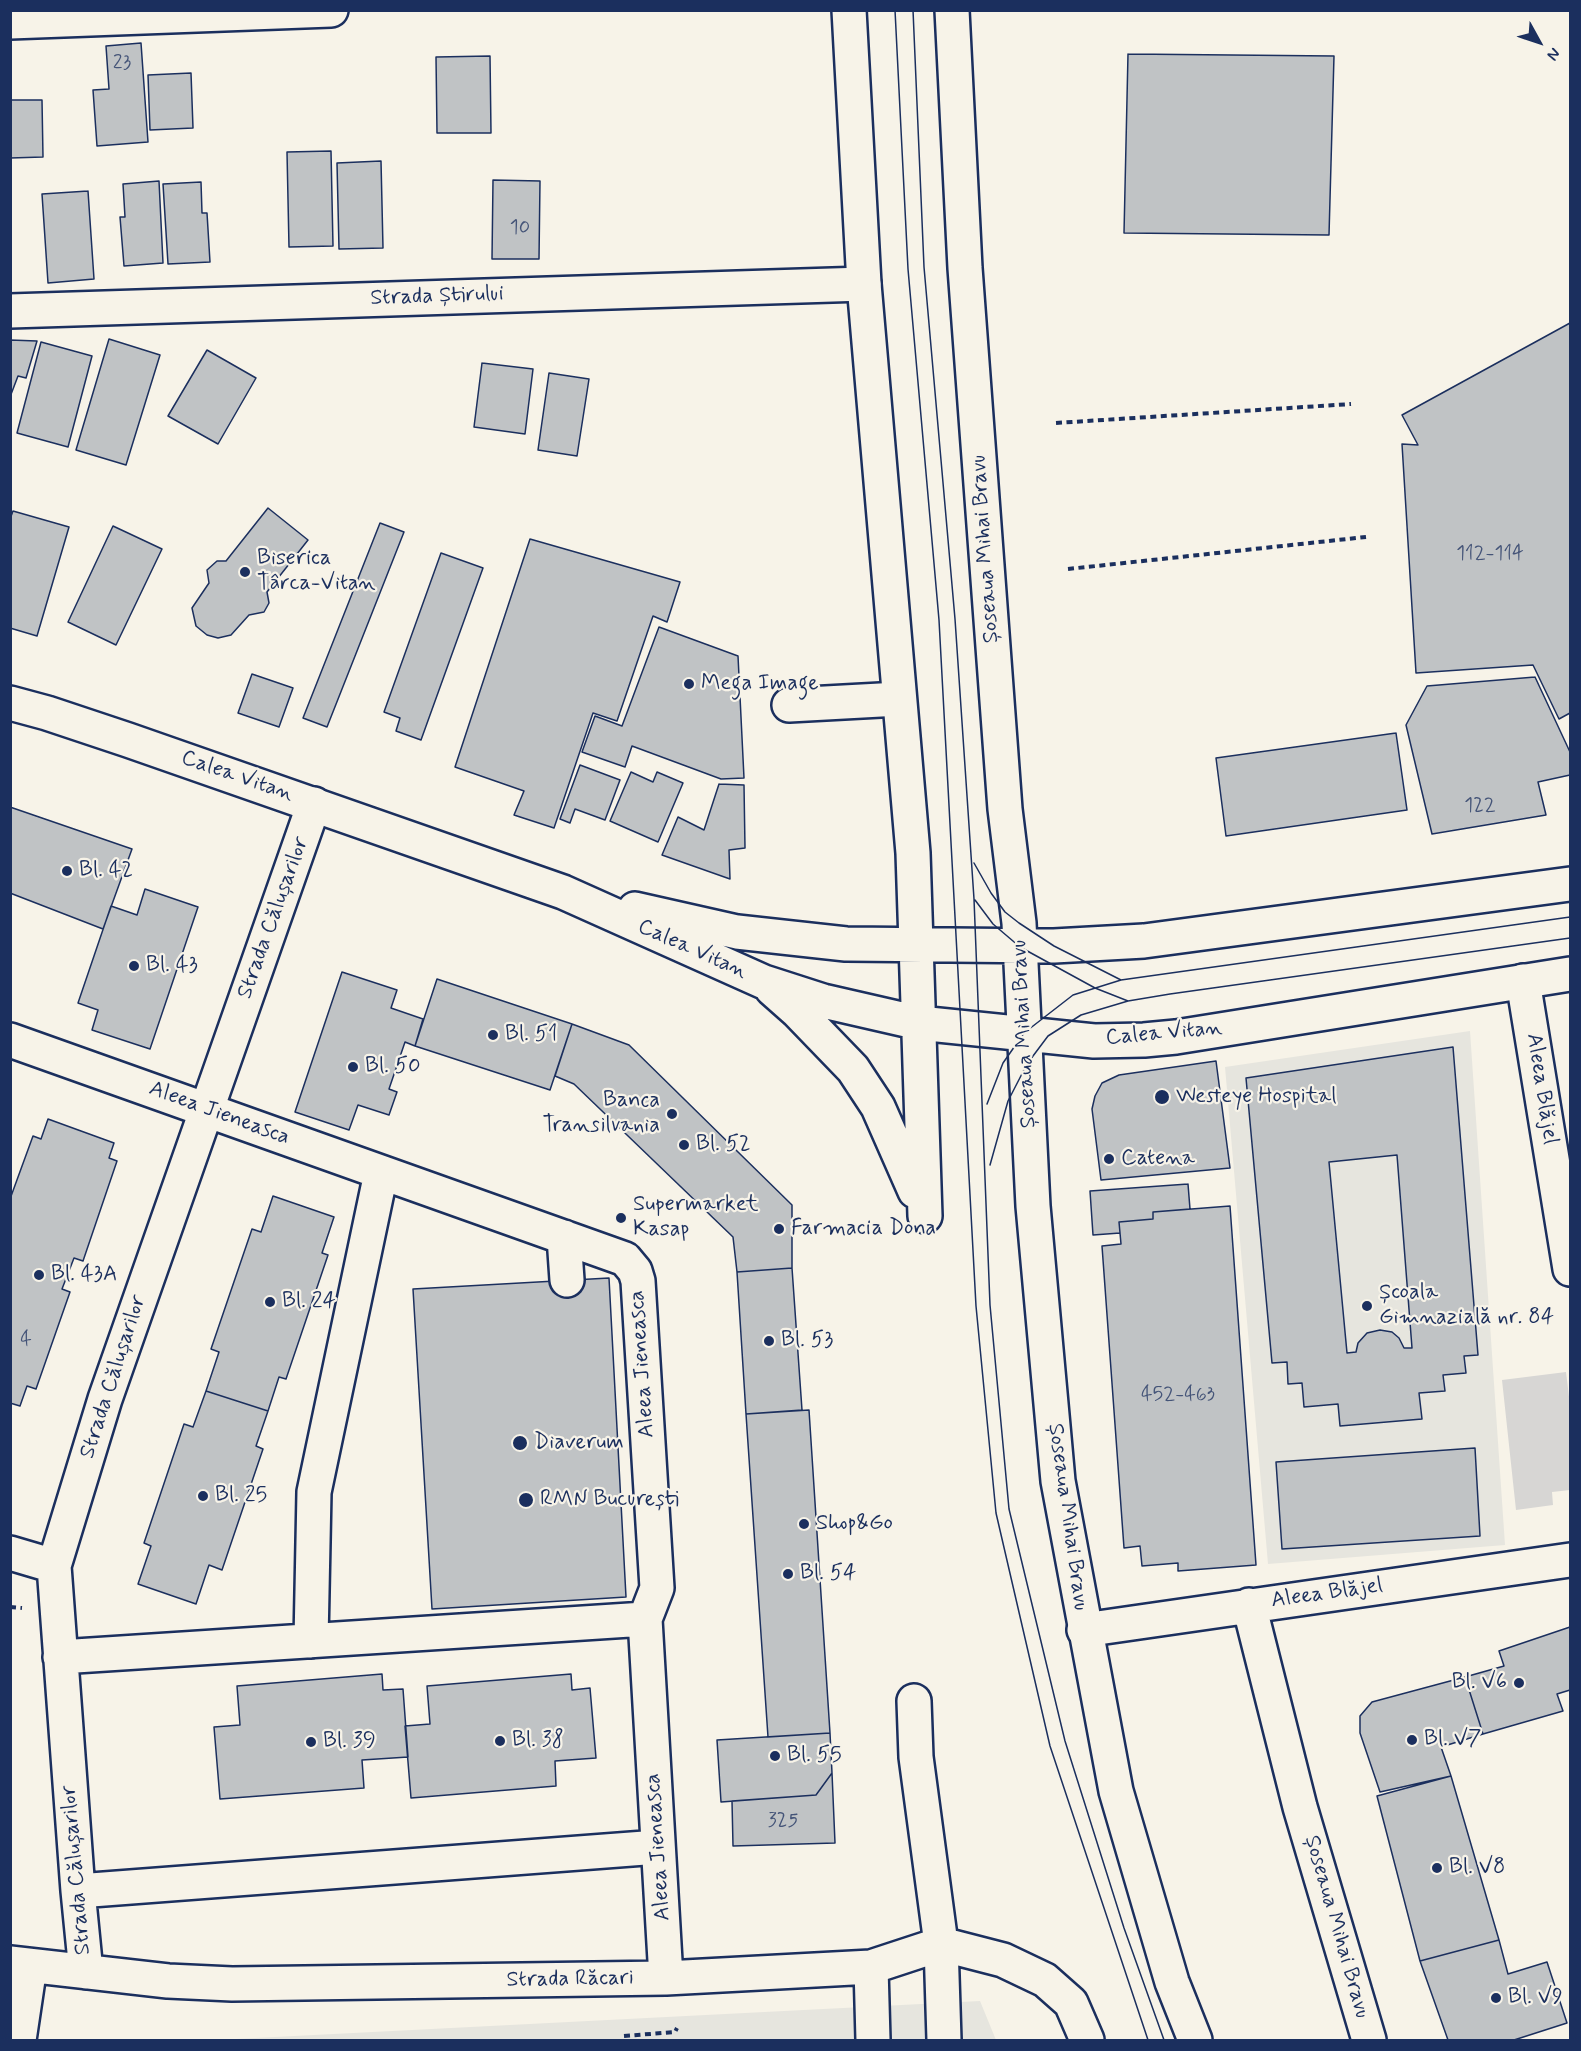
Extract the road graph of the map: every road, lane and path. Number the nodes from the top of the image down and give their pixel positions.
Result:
1 (331, 10) edge
2 (849, 10) edge
3 (952, 10) edge
4 (10, 22) edge
5 (864, 284) junction
6 (10, 311) edge
7 (1351, 404) dead end
8 (1056, 423) dead end
9 (1366, 537) dead end
10 (1068, 568) dead end
11 (899, 699) junction
12 (10, 703) edge
13 (789, 705) dead end
14 (314, 804) junction
15 (1570, 884) edge
16 (563, 892) junction
17 (917, 946) junction
18 (1020, 947) junction
19 (1570, 974) edge
20 (1523, 981) junction
21 (764, 982) junction
22 (920, 1023) junction
23 (1024, 1033) junction
24 (10, 1040) edge
25 (206, 1109) junction
26 (381, 1173) junction
27 (564, 1237) junction
28 (1570, 1269) edge
29 (567, 1280) dead end
30 (10, 1553) edge
31 (1570, 1560) edge
32 (54, 1566) junction
33 (1249, 1605) junction
34 (645, 1618) junction
35 (1084, 1630) junction
36 (310, 1641) junction
37 (60, 1657) junction
38 (914, 1701) dead end
39 (658, 1847) junction
40 (78, 1891) junction
41 (941, 1944) junction
42 (20, 1965) edge
43 (871, 1966) junction
44 (87, 1972) junction
45 (666, 1978) junction
46 (677, 2028) dead end
47 (19, 2040) edge
48 (628, 2040) edge
49 (873, 2040) edge
50 (944, 2040) edge
51 (1087, 2040) edge
52 (1195, 2040) edge
53 (1369, 2040) edge

1 - 4 street
2 - 5 street
3 - 18 street, Șoseaua Mihai Bravu
5 - 6 street, Strada Știrului
5 - 11 street
7 - 8 path
9 - 10 path
11 - 13 street
11 - 17 street
12 - 14 street, Calea Vitan
14 - 16 street, Calea Vitan
14 - 25 street, Strada Călușarilor
15 - 18 street, Calea Vitan
16 - 17 street, Calea Vitan
16 - 21 street, Calea Vitan
17 - 18 street, Calea Vitan
17 - 22 street
18 - 23 street, Șoseaua Mihai Bravu
19 - 20 street, Calea Vitan
20 - 23 street, Calea Vitan
20 - 28 street, Aleea Blăjel
21 - 22 street, Calea Vitan
21 - 22 street
22 - 23 street, Calea Vitan
23 - 35 street, Șoseaua Mihai Bravu
24 - 25 street, Aleea Jieneasca
25 - 26 street, Aleea Jieneasca
25 - 32 street, Strada Călușarilor
26 - 27 street, Aleea Jieneasca
26 - 36 street
27 - 29 street
27 - 34 street, Aleea Jieneasca
30 - 32 street
31 - 33 street, Aleea Blăjel
32 - 37 street, Strada Călușarilor
33 - 35 street, Aleea Blăjel
33 - 53 street, Șoseaua Mihai Bravu
34 - 36 street
34 - 39 street, Aleea Jieneasca
35 - 52 street, Șoseaua Mihai Bravu
36 - 37 street
37 - 40 street, Strada Călușarilor
38 - 41 street
39 - 40 street
39 - 45 street, Aleea Jieneasca
40 - 44 street, Strada Călușarilor
41 - 43 street, Strada Răcari
41 - 50 street
41 - 51 street
42 - 44 street, Strada Răcari
42 - 47 street
43 - 45 street, Strada Răcari
43 - 49 street
44 - 45 street, Strada Răcari
46 - 48 path

